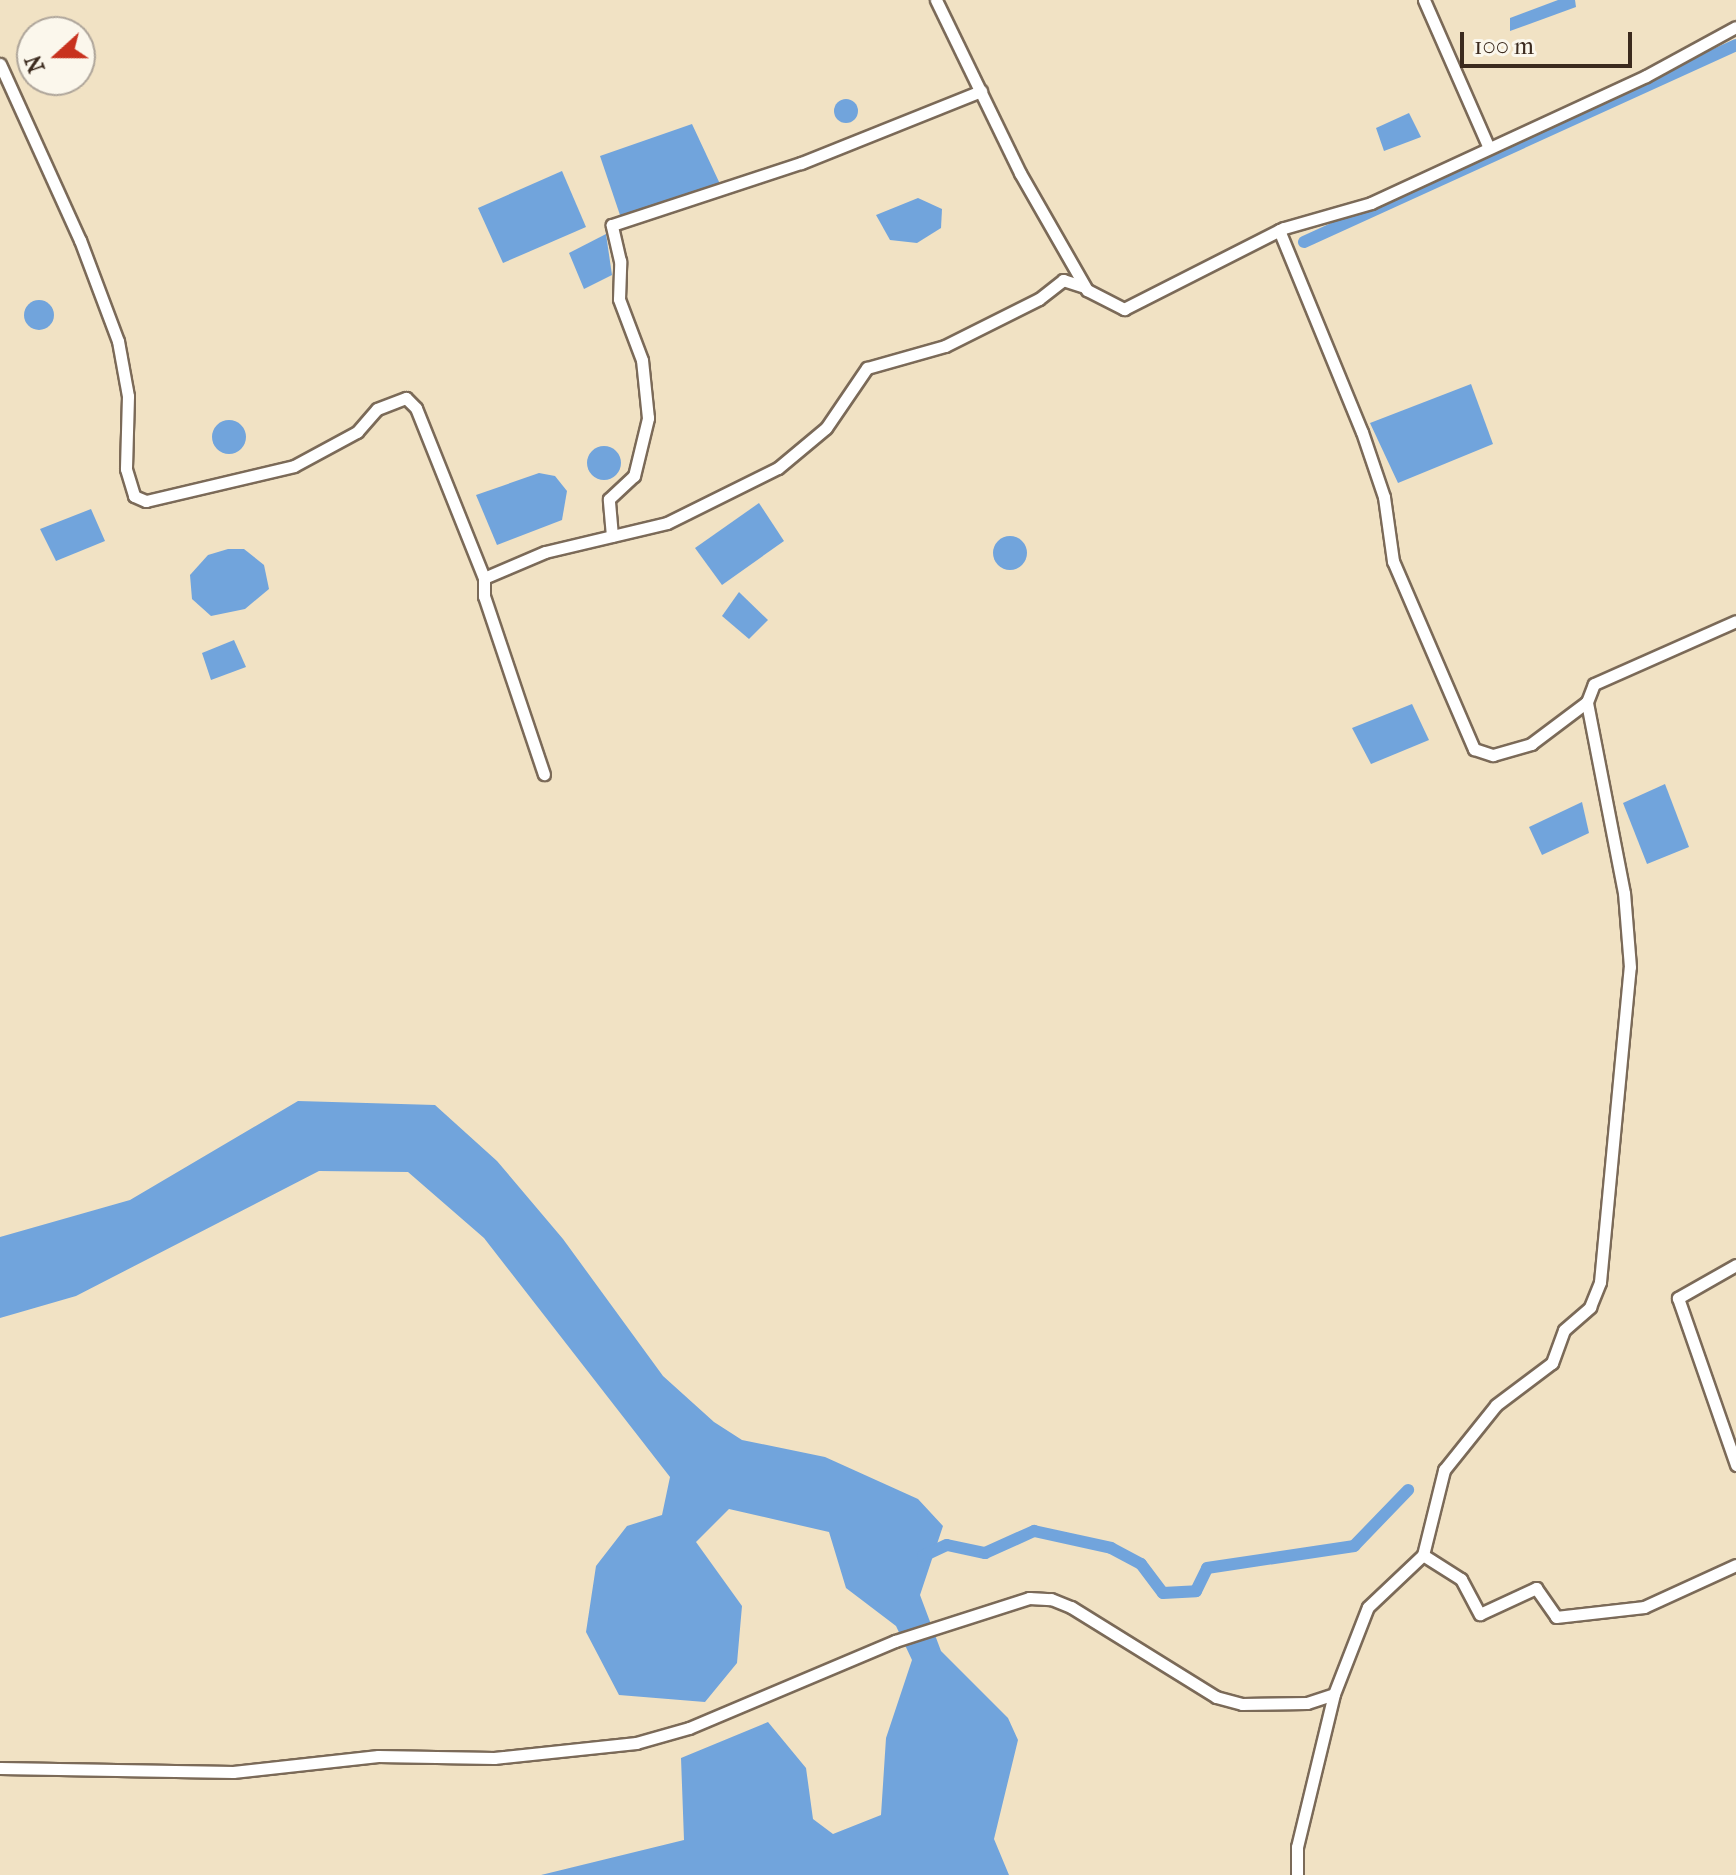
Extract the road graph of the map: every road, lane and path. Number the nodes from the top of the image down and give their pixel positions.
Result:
1 (936, 0) edge
2 (1424, 0) edge
3 (1736, 27) edge
4 (0, 64) edge
5 (981, 91) junction
6 (1488, 146) junction
7 (1279, 230) junction
8 (1087, 290) junction
9 (612, 536) junction
10 (484, 578) junction
11 (1736, 621) edge
12 (1587, 702) junction
13 (544, 774) dead end
14 (1736, 1265) edge
15 (1736, 1465) edge
16 (1423, 1555) junction
17 (1736, 1565) edge
18 (1334, 1694) junction
19 (0, 1768) edge
20 (1297, 1875) edge

1 - 5 street
2 - 6 street
3 - 6 street
4 - 10 street
5 - 8 street
5 - 9 street
6 - 7 street
7 - 8 street
7 - 12 street
8 - 9 street
9 - 10 street
10 - 13 street
11 - 12 street
12 - 16 street
14 - 15 street
16 - 17 street
16 - 18 street
18 - 19 street
18 - 20 street

